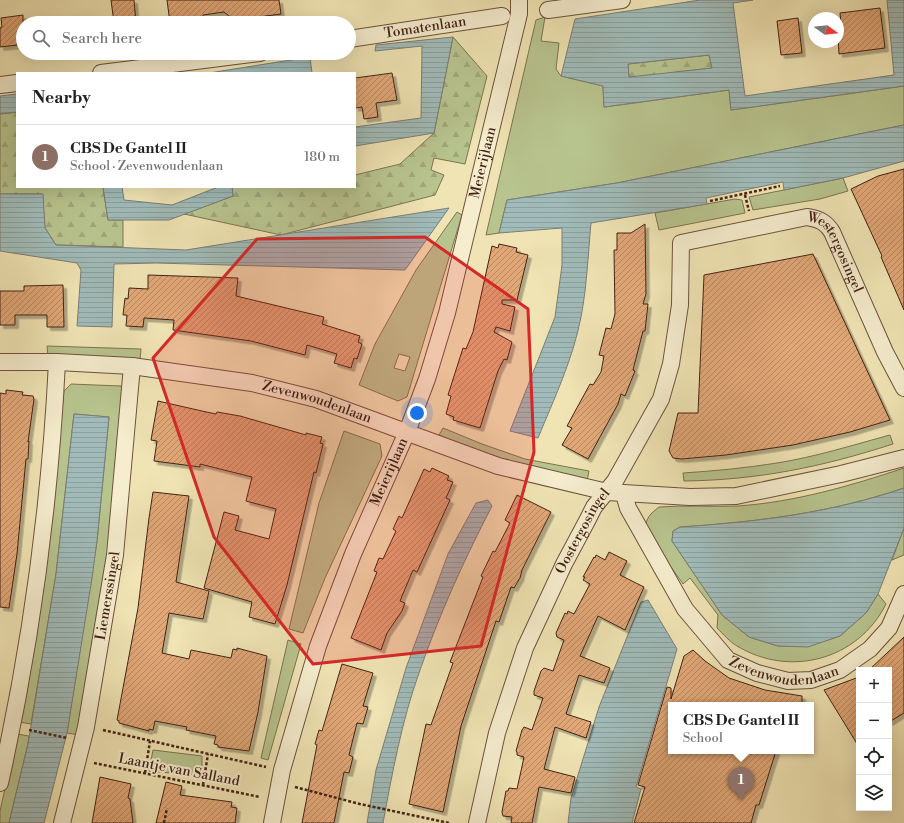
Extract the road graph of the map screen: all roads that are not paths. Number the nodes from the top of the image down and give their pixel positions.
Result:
1 (519, 0) edge
2 (622, 0) edge
3 (548, 10) dead end
4 (502, 16) dead end
5 (356, 38) edge
6 (204, 60) edge
7 (109, 72) edge
8 (16, 83) edge
9 (0, 85) edge
10 (681, 243) joint
11 (0, 362) edge
12 (57, 362) junction
13 (132, 366) junction
14 (904, 388) edge
15 (407, 432) junction
16 (904, 458) edge
17 (607, 492) junction
18 (624, 494) junction
19 (904, 594) edge
20 (0, 783) edge
21 (62, 823) edge
22 (272, 823) edge
23 (477, 823) edge

1 - 15 street, Meierijlaan
2 - 3 street
4 - 5 street, Tomatenlaan
6 - 7 street
8 - 9 street
10 - 14 street, Westergosingel
10 - 17 street, Oostergosingel
11 - 12 street, Zevenwoudenlaan
12 - 13 street, Zevenwoudenlaan
12 - 20 street
13 - 15 street, Zevenwoudenlaan
13 - 21 street, Liemerssingel
15 - 17 street, Zevenwoudenlaan
15 - 22 street, Meierijlaan
16 - 18 street, Zevenwoudenlaan
17 - 18 street, Zevenwoudenlaan
17 - 23 street, Oostergosingel
18 - 19 street, Zevenwoudenlaan

